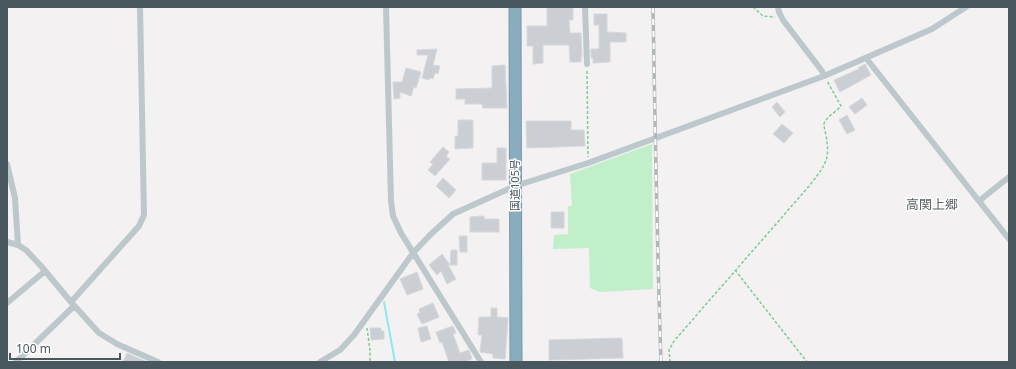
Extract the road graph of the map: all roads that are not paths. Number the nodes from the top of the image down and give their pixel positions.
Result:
1 (140, 7) edge
2 (386, 7) edge
3 (516, 7) edge
4 (586, 7) edge
5 (778, 7) edge
6 (966, 7) edge
7 (866, 58) junction
8 (587, 64) road end
9 (824, 76) junction
10 (7, 164) edge
11 (1009, 177) edge
12 (516, 186) junction
13 (979, 201) junction
14 (1009, 239) edge
15 (7, 242) edge
16 (18, 245) junction
17 (413, 253) junction
18 (45, 271) junction
19 (7, 303) edge
20 (73, 304) junction
21 (16, 362) edge
22 (158, 362) edge
23 (320, 362) edge
24 (481, 362) edge
25 (516, 362) edge

1 - 20 street
2 - 17 street
3 - 12 highway, 国道105号
4 - 8 street
5 - 9 street
6 - 7 street
7 - 9 street
7 - 13 street
9 - 12 street
10 - 16 street
11 - 13 street
12 - 17 street
12 - 25 highway, 国道105号
13 - 14 street
15 - 16 street
16 - 18 street
17 - 23 street
17 - 24 street
18 - 19 street
18 - 20 street
20 - 21 street
20 - 22 street

